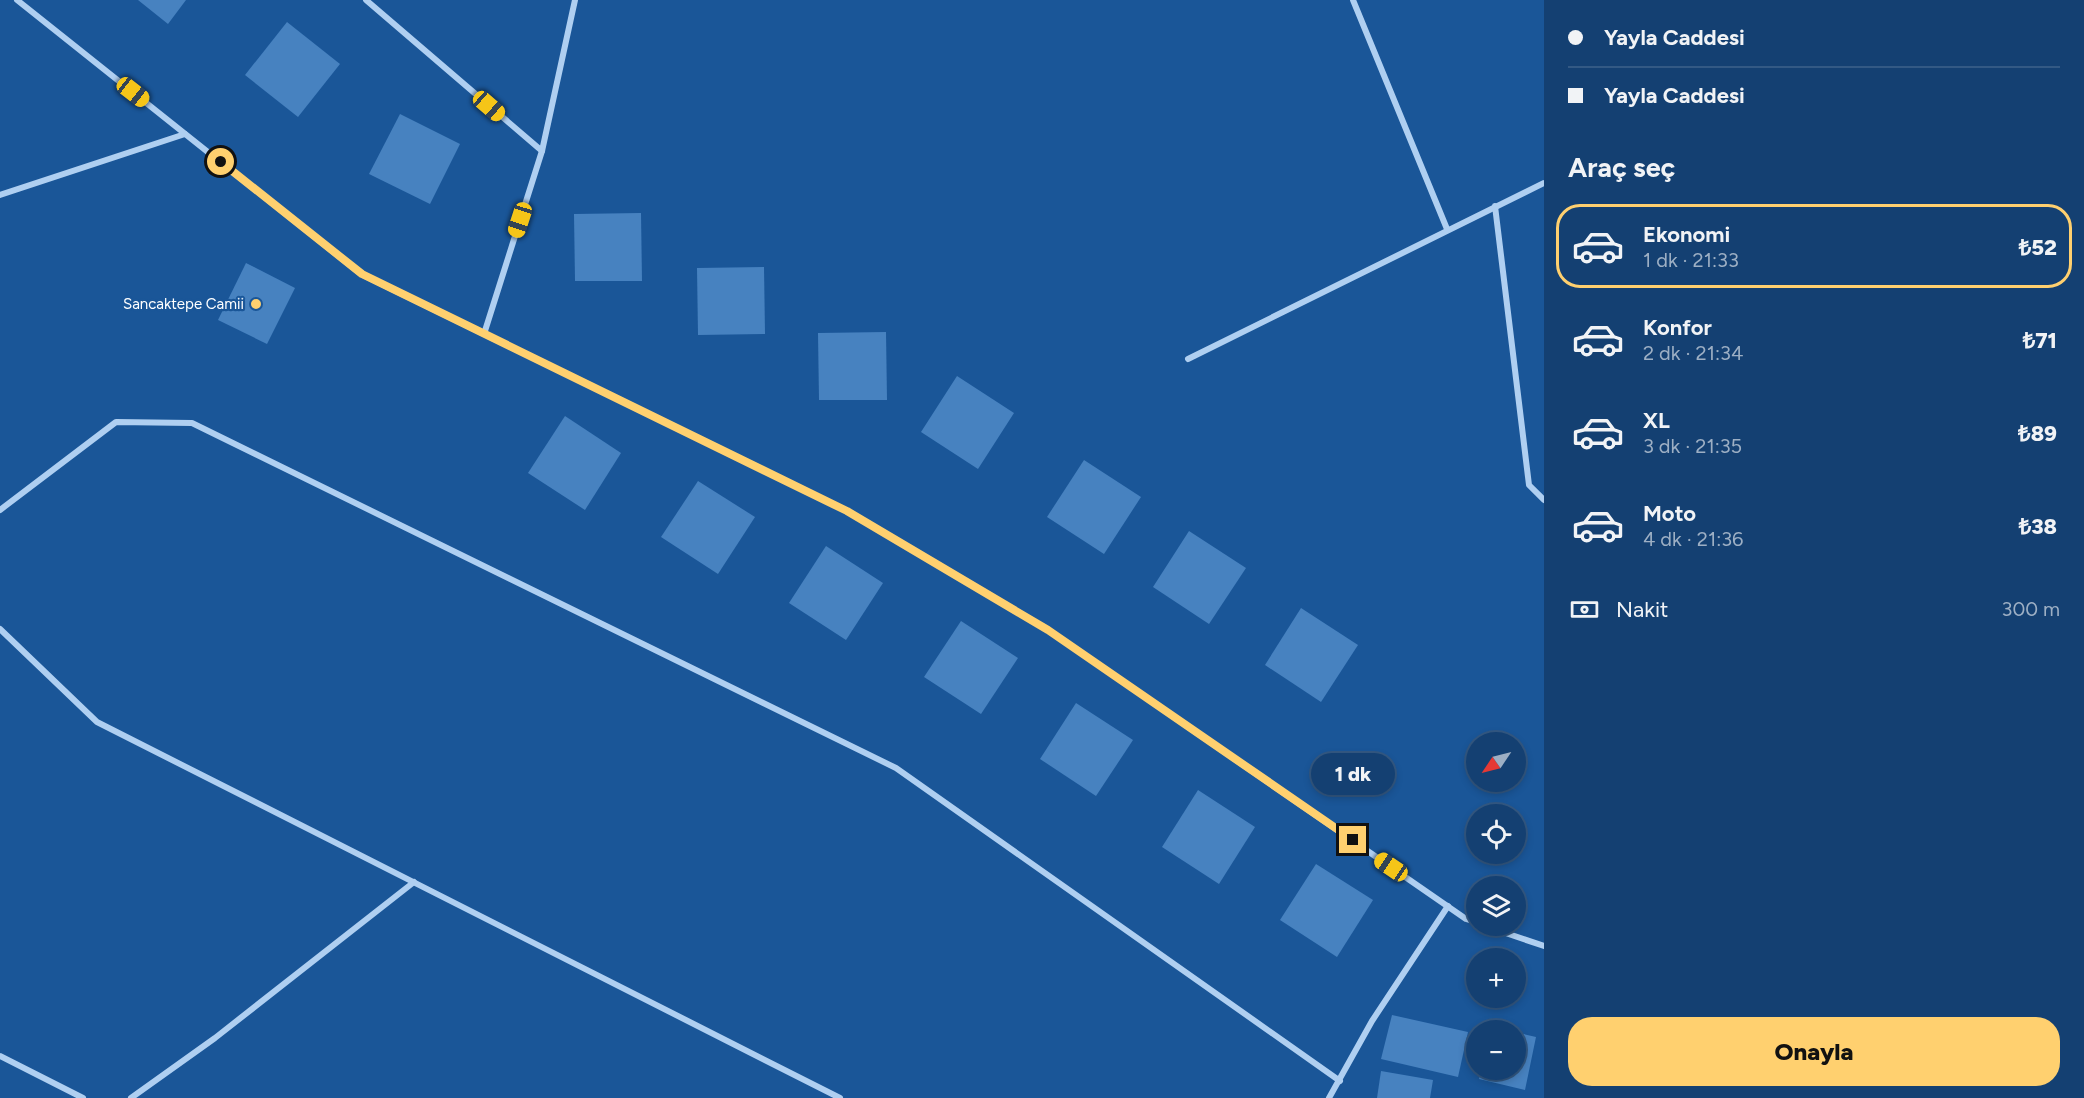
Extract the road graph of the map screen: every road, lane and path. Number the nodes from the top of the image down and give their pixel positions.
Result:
1 (17, 0) edge
2 (366, 0) edge
3 (575, 0) edge
4 (1353, 0) edge
5 (185, 134) junction
6 (542, 151) junction
7 (1544, 183) edge
8 (0, 195) edge
9 (1495, 206) junction
10 (1448, 229) junction
11 (484, 334) junction
12 (1188, 359) dead end
13 (1544, 500) edge
14 (0, 510) edge
15 (0, 629) edge
16 (414, 882) junction
17 (1448, 906) junction
18 (1466, 919) edge
19 (1514, 936) edge
20 (1544, 946) edge
21 (0, 1056) edge
22 (1340, 1081) junction
23 (83, 1098) edge
24 (130, 1098) edge
25 (840, 1098) edge
26 (1329, 1098) edge

1 - 5 street
2 - 6 street
3 - 6 street
4 - 10 street
5 - 8 street
5 - 11 street
6 - 11 street
7 - 9 street
9 - 10 street
9 - 13 street
10 - 12 street
11 - 17 street
14 - 22 street
15 - 16 street
16 - 24 street
16 - 25 street
17 - 18 street
17 - 22 street
19 - 20 street
21 - 23 street
22 - 26 street

